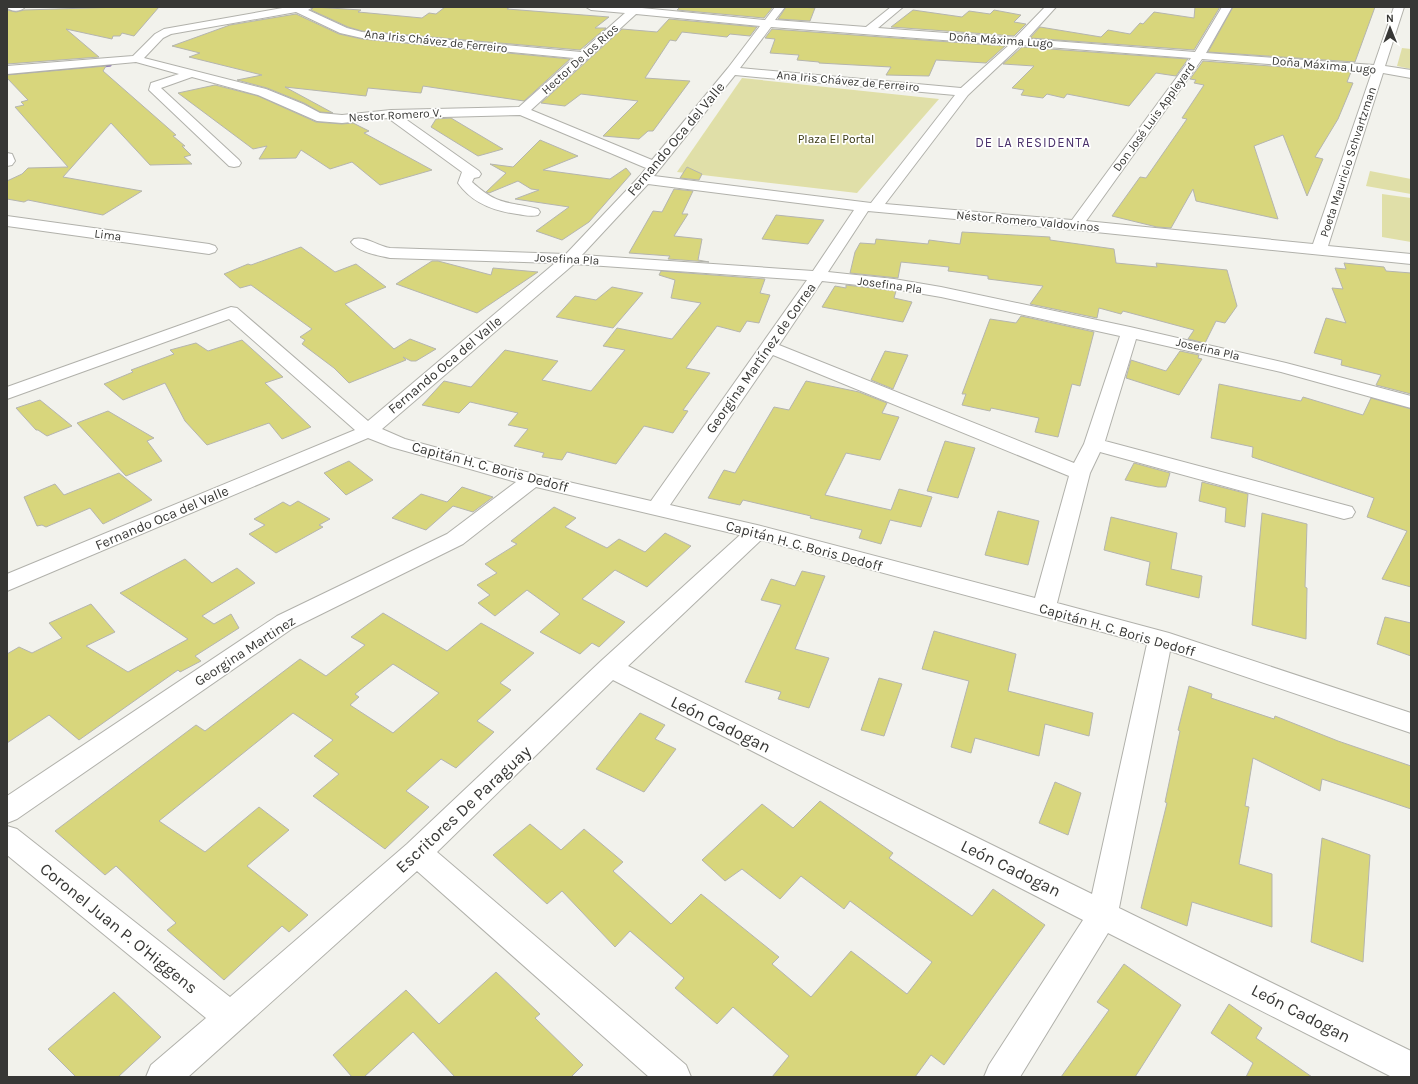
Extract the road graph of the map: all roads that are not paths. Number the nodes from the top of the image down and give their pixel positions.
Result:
1 (12, 7) edge
2 (20, 7) edge
3 (311, 7) edge
4 (591, 7) edge
5 (780, 7) edge
6 (898, 7) edge
7 (1051, 7) edge
8 (1227, 7) edge
9 (1399, 7) edge
10 (296, 8) edge
11 (636, 9) edge
12 (767, 23) junction
13 (869, 30) junction
14 (1019, 41) junction
15 (1199, 55) junction
16 (584, 56) junction
17 (136, 59) junction
18 (1379, 69) junction
19 (7, 70) edge
20 (732, 70) junction
21 (192, 73) junction
22 (1411, 74) edge
23 (964, 92) junction
24 (522, 111) junction
25 (391, 114) junction
26 (7, 157) edge
27 (7, 162) edge
28 (234, 162) dead end
29 (654, 166) junction
30 (645, 179) junction
31 (869, 208) junction
32 (533, 212) dead end
33 (7, 222) edge
34 (1076, 225) junction
35 (359, 242) dead end
36 (209, 249) dead end
37 (1319, 249) junction
38 (570, 259) junction
39 (1411, 259) edge
40 (819, 276) junction
41 (1130, 332) junction
42 (768, 347) junction
43 (7, 393) edge
44 (1411, 402) edge
45 (368, 431) junction
46 (1094, 444) junction
47 (1080, 473) junction
48 (532, 480) junction
49 (657, 508) junction
50 (1344, 512) dead end
51 (757, 532) junction
52 (7, 583) edge
53 (1044, 609) junction
54 (1160, 639) junction
55 (610, 668) junction
56 (1411, 723) edge
57 (7, 811) edge
58 (7, 838) edge
59 (417, 853) junction
60 (1103, 914) junction
61 (231, 1018) junction
62 (1411, 1069) edge
63 (162, 1077) edge
64 (674, 1077) edge
65 (1001, 1077) edge

1 - 2 street
3 - 10 street
4 - 11 street, Doña Máxima Lugo
5 - 12 street, Fernando Oca del Valle
6 - 13 street
7 - 14 street, Georgina Martínez de Correa
8 - 15 street, Don José Luis Appleyard
9 - 18 street, Poeta Mauricio Schvartzman
10 - 16 street, Ana Iris Chávez de Ferreiro
10 - 17 street
11 - 12 street, Doña Máxima Lugo
11 - 16 street, Hector De los Rios
12 - 13 street, Doña Máxima Lugo
12 - 20 street, Fernando Oca del Valle
13 - 14 street, Doña Máxima Lugo
14 - 15 street, Doña Máxima Lugo
14 - 23 street, Georgina Martínez de Correa
15 - 18 street, Doña Máxima Lugo
15 - 34 street, Don José Luis Appleyard
16 - 24 street, Hector De los Rios
17 - 19 street, Nestor Romero V.
17 - 21 street, Nestor Romero V.
18 - 22 street, Doña Máxima Lugo
18 - 37 street, Poeta Mauricio Schvartzman
20 - 23 street, Ana Iris Chávez de Ferreiro
20 - 29 street, Fernando Oca del Valle
21 - 25 street, Nestor Romero V.
21 - 28 street
23 - 31 street, Georgina Martínez de Correa
24 - 25 street, Nestor Romero V.
24 - 29 street, Nestor Romero V.
25 - 32 street
26 - 27 street
29 - 30 street, Fernando Oca del Valle
30 - 31 street, Néstor Romero Valdovinos
30 - 38 street, Fernando Oca del Valle
31 - 34 street, Néstor Romero Valdovinos
31 - 40 street, Georgina Martínez de Correa
33 - 36 street, Lima
34 - 37 street, Néstor Romero Valdovinos
35 - 38 street, Josefina Pla
37 - 39 street, Néstor Romero Valdovinos
38 - 40 street, Josefina Pla
38 - 45 street, Fernando Oca del Valle
40 - 41 street, Josefina Pla
40 - 42 street, Georgina Martínez de Correa
41 - 44 street, Josefina Pla
41 - 46 street
42 - 47 street
42 - 49 street, Georgina Martínez de Correa
43 - 45 street, Capitán H. C. Boris Dedoff
45 - 48 street, Capitán H. C. Boris Dedoff
45 - 52 street, Fernando Oca del Valle
46 - 47 street
46 - 50 street
47 - 53 street
48 - 49 street, Capitán H. C. Boris Dedoff
48 - 57 street, Georgina Martinez
49 - 51 street, Capitán H. C. Boris Dedoff
51 - 53 street, Capitán H. C. Boris Dedoff
51 - 55 street, Escritores De Paraguay
53 - 54 street, Capitán H. C. Boris Dedoff
54 - 56 street, Capitán H. C. Boris Dedoff
54 - 60 street
55 - 59 street, Escritores De Paraguay
55 - 60 street, León Cadogan
58 - 61 street, Coronel Juan P. O'Higgens
59 - 61 street, Escritores De Paraguay
59 - 64 street
60 - 62 street, León Cadogan
60 - 65 street
61 - 63 street, Escritores De Paraguay

